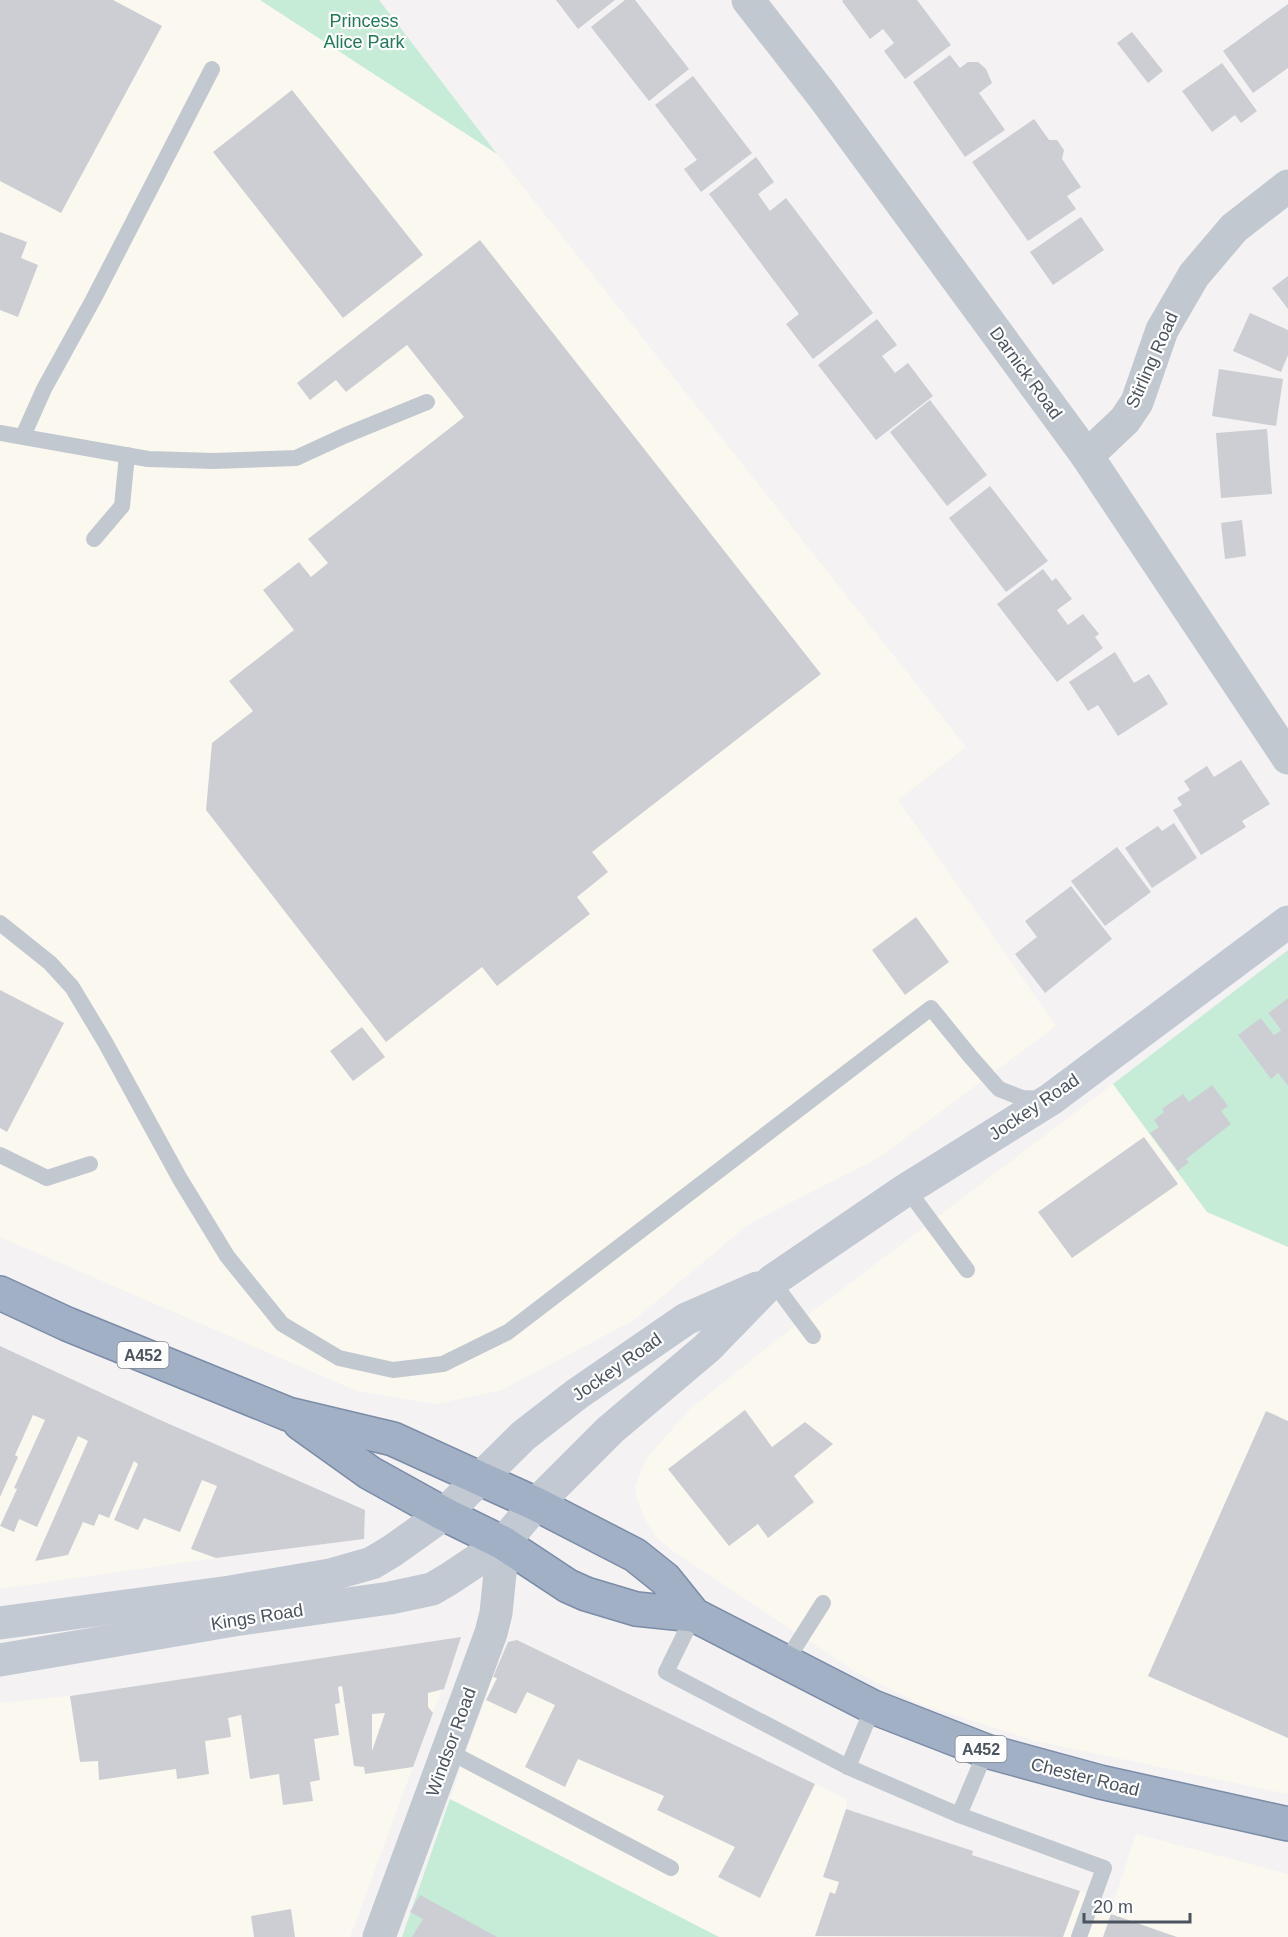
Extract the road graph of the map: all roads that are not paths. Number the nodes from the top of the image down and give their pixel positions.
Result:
1 (748, 0) edge
2 (212, 69) dead end
3 (1288, 186) edge
4 (427, 402) dead end
5 (0, 433) edge
6 (23, 436) junction
7 (127, 455) junction
8 (1087, 456) junction
9 (93, 539) dead end
10 (1288, 758) edge
11 (0, 922) edge
12 (1288, 922) edge
13 (1051, 1099) junction
14 (0, 1155) edge
15 (90, 1164) dead end
16 (907, 1189) junction
17 (968, 1270) dead end
18 (772, 1281) junction
19 (0, 1293) edge
20 (813, 1336) dead end
21 (288, 1414) junction
22 (479, 1478) junction
23 (536, 1504) junction
24 (444, 1514) junction
25 (503, 1543) junction
26 (823, 1603) dead end
27 (694, 1615) junction
28 (0, 1623) edge
29 (10, 1656) edge
30 (785, 1663) junction
31 (873, 1707) junction
32 (448, 1751) junction
33 (986, 1751) junction
34 (848, 1767) junction
35 (959, 1815) junction
36 (1288, 1824) edge
37 (671, 1869) dead end
38 (380, 1937) edge
39 (1078, 1937) edge

1 - 8 street, Darnick Road
2 - 6 lane
3 - 8 street, Stirling Road
4 - 7 lane
5 - 6 lane
6 - 7 lane
7 - 9 lane
8 - 10 street, Darnick Road
11 - 13 lane
12 - 13 main road, Jockey Road
13 - 16 main road, Jockey Road
14 - 15 lane
16 - 17 lane
16 - 18 main road, Jockey Road
18 - 20 lane
18 - 22 main road, Jockey Road
18 - 23 main road, Jockey Road
19 - 21 highway, A452
21 - 22 highway, A452
21 - 24 highway, A452
22 - 23 highway, A452
22 - 24 main road, Jockey Road
23 - 25 main road, Kings Road
23 - 27 highway, Chester Road / A452
24 - 25 highway, A452
24 - 28 main road, Kings Road
25 - 27 highway, Chester Road / A452
25 - 29 main road, Kings Road
25 - 32 street, Windsor Road
26 - 30 lane
27 - 30 highway, Chester Road / A452
27 - 34 lane
30 - 31 highway, Chester Road / A452
31 - 33 highway, Chester Road / A452
31 - 34 lane
32 - 37 lane
32 - 38 street, Windsor Road
33 - 35 lane
33 - 36 highway, Chester Road / A452
34 - 35 lane
35 - 39 lane

